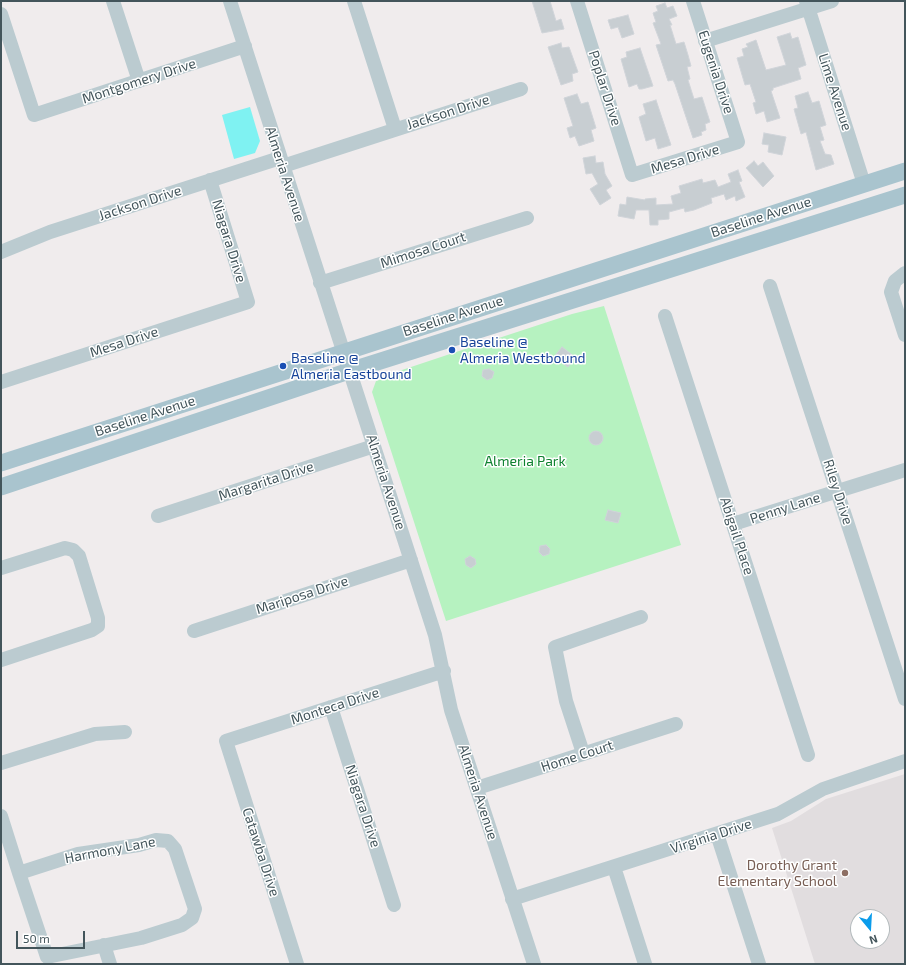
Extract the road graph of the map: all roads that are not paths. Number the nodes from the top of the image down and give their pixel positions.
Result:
1 (113, 1) edge
2 (230, 1) edge
3 (354, 1) edge
4 (577, 1) edge
5 (693, 1) edge
6 (832, 1) edge
7 (807, 5) edge
8 (1, 14) edge
9 (705, 40) junction
10 (245, 46) junction
11 (139, 81) junction
12 (522, 89) dead end
13 (395, 129) junction
14 (738, 142) joint
15 (281, 162) junction
16 (905, 171) edge
17 (632, 176) joint
18 (210, 180) junction
19 (864, 184) junction
20 (905, 194) edge
21 (527, 218) dead end
22 (1, 252) edge
23 (905, 273) edge
24 (320, 283) junction
25 (770, 286) dead end
26 (248, 302) joint
27 (665, 316) dead end
28 (905, 335) edge
29 (342, 352) junction
30 (349, 371) junction
31 (1, 382) edge
32 (374, 446) junction
33 (1, 463) edge
34 (905, 470) edge
35 (1, 487) edge
36 (838, 491) junction
37 (158, 516) dead end
38 (733, 524) junction
39 (411, 560) junction
40 (1, 568) edge
41 (641, 617) dead end
42 (194, 631) dead end
43 (1, 660) edge
44 (444, 671) junction
45 (905, 699) edge
46 (331, 707) junction
47 (676, 724) dead end
48 (125, 732) dead end
49 (226, 741) joint
50 (583, 754) junction
51 (808, 756) dead end
52 (905, 761) edge
53 (1, 763) edge
54 (477, 788) junction
55 (1, 816) edge
56 (717, 834) junction
57 (614, 867) junction
58 (19, 873) junction
59 (512, 899) junction
60 (394, 905) dead end
61 (104, 945) junction
62 (110, 964) edge
63 (297, 964) edge
64 (534, 964) edge
65 (645, 964) edge
66 (759, 964) edge

1 - 11 street
2 - 10 street, Almeria Avenue
3 - 13 street
4 - 17 street, Poplar Drive
5 - 9 street, Eugenia Drive
6 - 7 street
7 - 9 street
7 - 19 street, Lime Avenue
8 - 11 street, Montgomery Drive
9 - 14 street, Eugenia Drive
10 - 11 street, Montgomery Drive
10 - 15 street, Almeria Avenue
12 - 13 street, Jackson Drive
13 - 15 street, Jackson Drive
14 - 17 street, Mesa Drive
15 - 18 street, Jackson Drive
15 - 24 street, Almeria Avenue
16 - 19 main road, Baseline Avenue
18 - 22 street, Jackson Drive
18 - 26 street, Niagara Drive
19 - 29 main road, Baseline Avenue
20 - 30 main road, Baseline Avenue
21 - 24 street, Mimosa Court
23 - 28 street
24 - 29 street, Almeria Avenue
25 - 36 street, Riley Drive
26 - 31 street, Mesa Drive
27 - 38 street, Abigail Place
29 - 30 street, Almeria Avenue
29 - 33 main road, Baseline Avenue
30 - 32 street, Almeria Avenue
30 - 35 main road, Baseline Avenue
32 - 37 street, Margarita Drive
32 - 39 street, Almeria Avenue
34 - 36 street, Penny Lane
36 - 38 street, Penny Lane
36 - 45 street, Riley Drive
38 - 51 street, Abigail Place
39 - 42 street, Mariposa Drive
39 - 44 street, Almeria Avenue
40 - 43 street
41 - 50 street
44 - 46 street, Monteca Drive
44 - 54 street, Almeria Avenue
46 - 49 street, Monteca Drive
46 - 60 street, Niagara Drive
47 - 50 street, Home Court
48 - 53 street
49 - 63 street, Catawba Drive
50 - 54 street, Home Court
52 - 56 street, Virginia Drive
54 - 59 street, Almeria Avenue
55 - 58 street
56 - 57 street, Virginia Drive
56 - 66 street
57 - 59 street, Virginia Drive
57 - 65 street
58 - 61 street
58 - 61 street, Harmony Lane
59 - 64 street, Almeria Avenue
61 - 62 street

